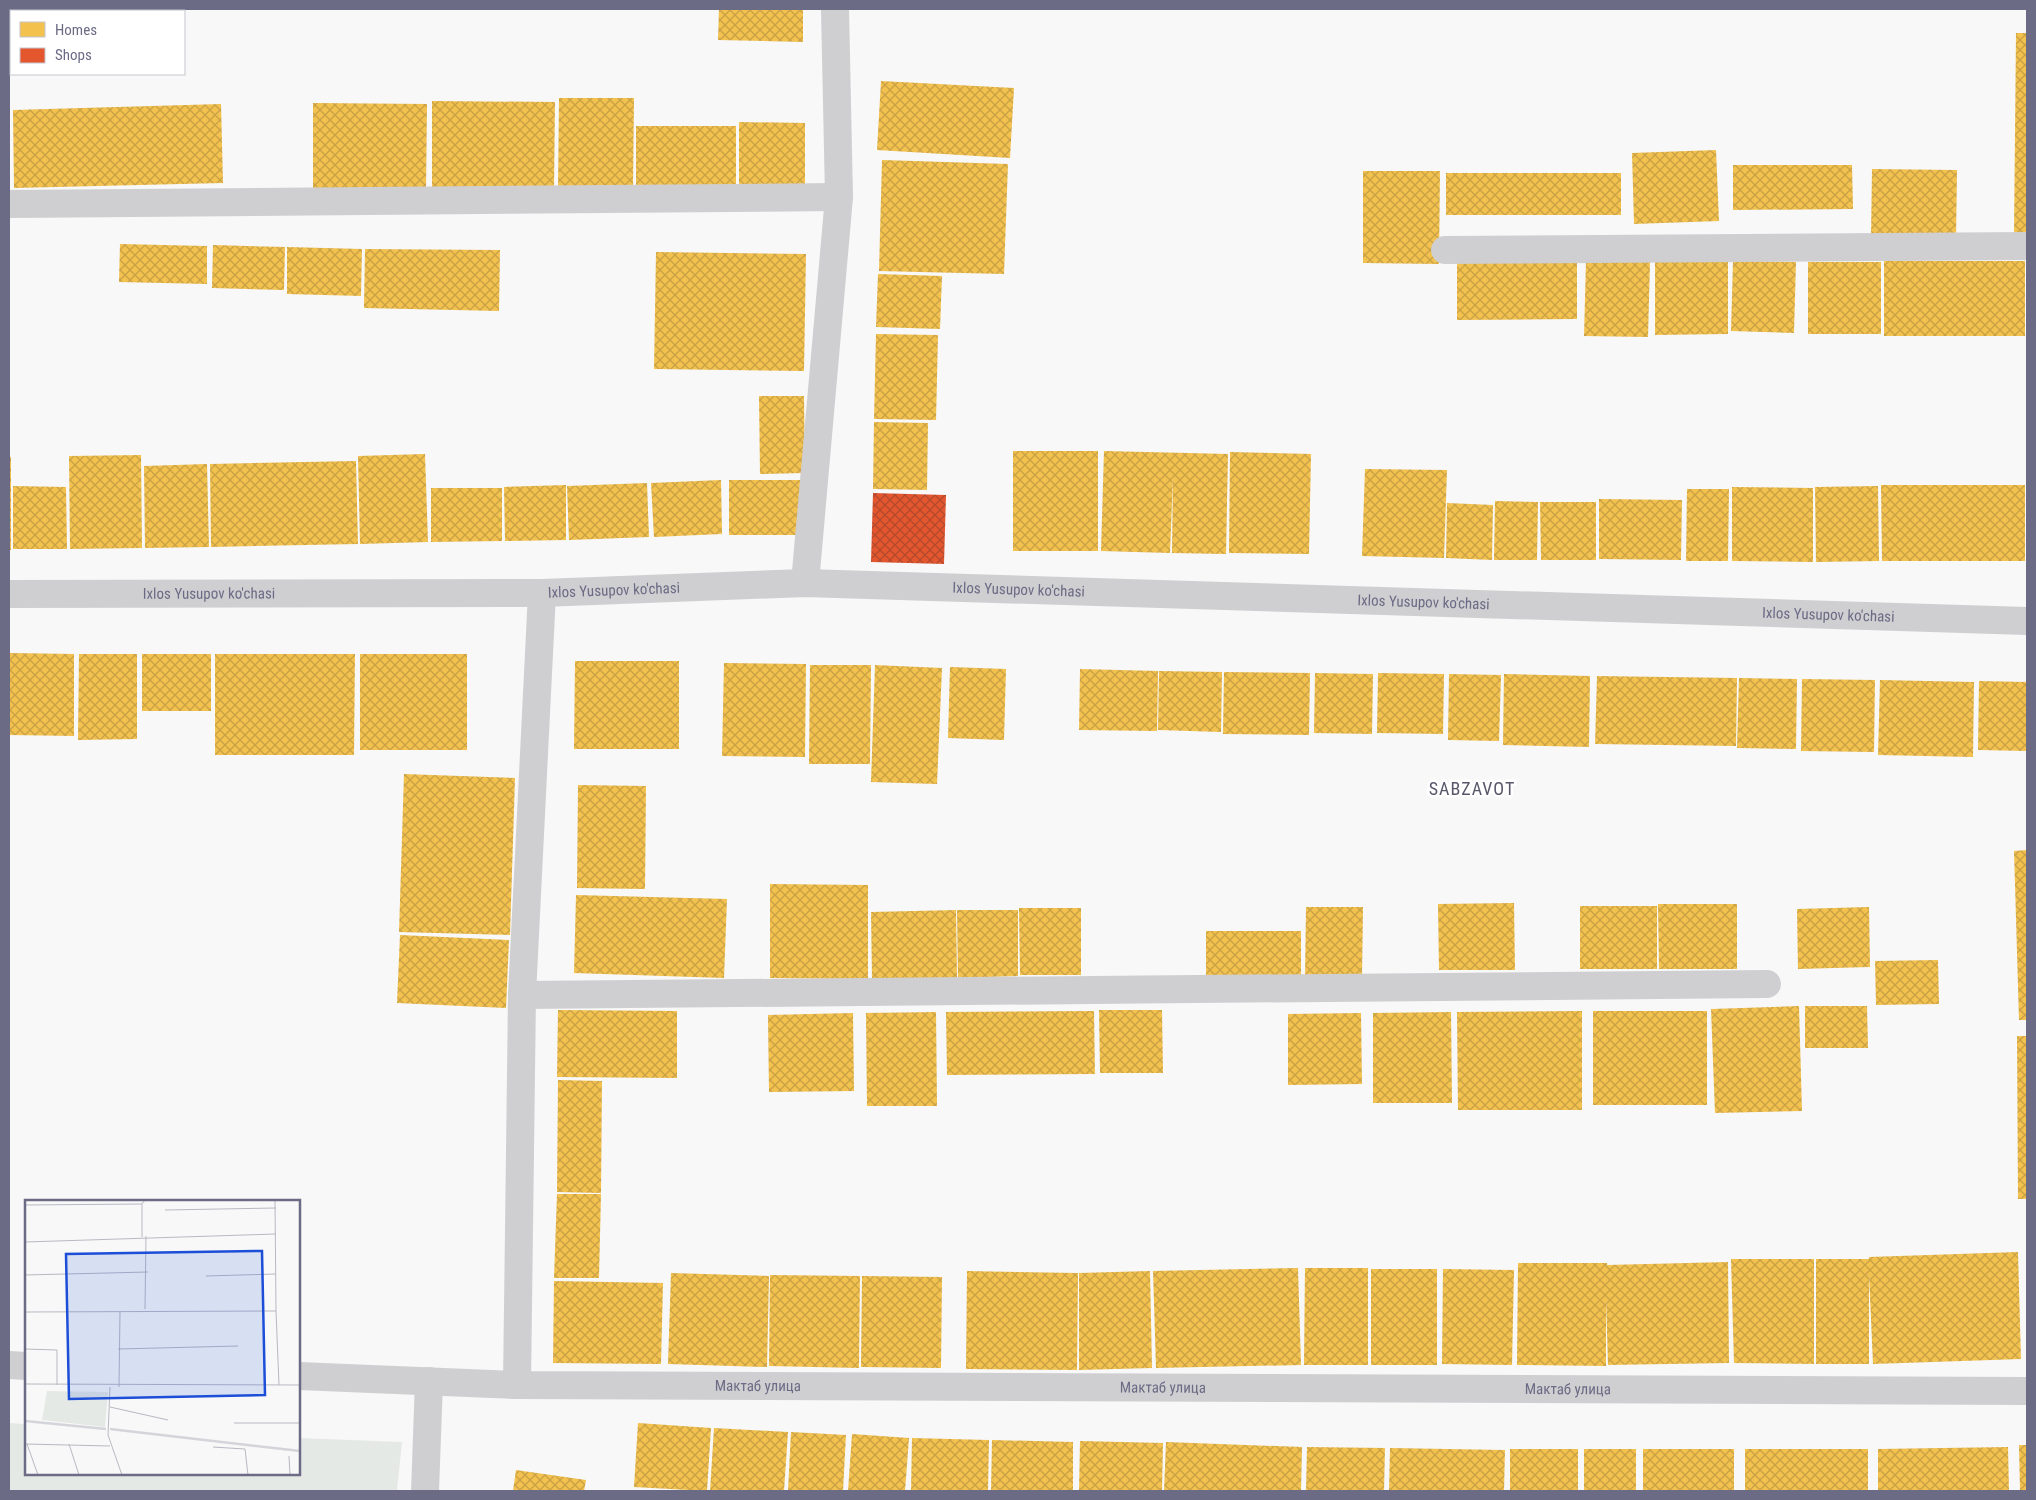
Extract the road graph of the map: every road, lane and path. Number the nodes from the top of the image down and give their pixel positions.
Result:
1 (835, 9) edge
2 (839, 196) junction
3 (9, 204) edge
4 (2027, 246) edge
5 (1445, 250) dead end
6 (805, 583) junction
7 (542, 593) junction
8 (9, 594) edge
9 (2027, 621) edge
10 (1767, 984) dead end
11 (522, 995) junction
12 (9, 1365) edge
13 (25, 1366) edge
14 (300, 1376) edge
15 (429, 1381) junction
16 (517, 1385) junction
17 (2027, 1391) edge
18 (424, 1491) edge

1 - 2 street
2 - 3 street
2 - 6 street
4 - 5 street
6 - 7 street, Ixlos Yusupov ko'chasi
6 - 9 street, Ixlos Yusupov ko'chasi
7 - 8 street, Ixlos Yusupov ko'chasi
7 - 11 street
10 - 11 street
11 - 16 street
12 - 13 street
14 - 15 street, Мактаб улица
15 - 16 street, Мактаб улица
15 - 18 street
16 - 17 street, Мактаб улица

